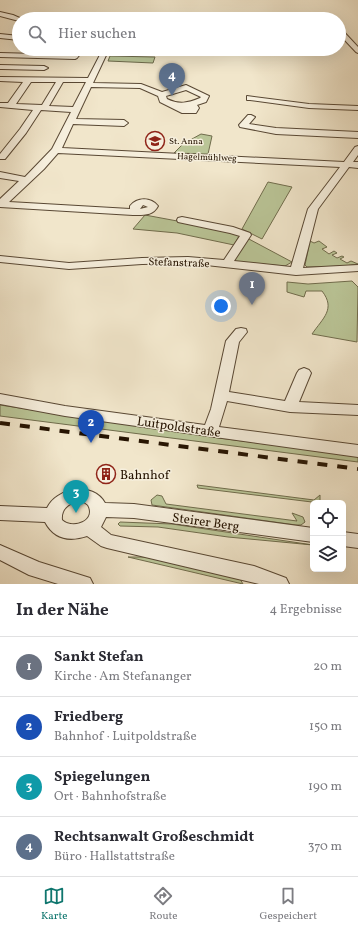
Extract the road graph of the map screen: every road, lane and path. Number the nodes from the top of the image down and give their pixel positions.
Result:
1 (0, 14) edge
2 (12, 16) edge
3 (0, 36) edge
4 (12, 37) edge
5 (346, 38) joint
6 (358, 38) edge
7 (358, 51) edge
8 (0, 56) edge
9 (76, 56) edge
10 (103, 56) edge
11 (44, 68) dead end
12 (1, 69) edge
13 (0, 79) edge
14 (61, 79) junction
15 (28, 80) junction
16 (90, 82) junction
17 (288, 93) dead end
18 (162, 95) junction
19 (250, 98) dead end
20 (284, 102) junction
21 (3, 107) edge
22 (41, 108) junction
23 (358, 108) edge
24 (77, 110) junction
25 (251, 116) dead end
26 (71, 121) junction
27 (124, 123) dead end
28 (358, 135) edge
29 (358, 149) edge
30 (56, 150) junction
31 (2, 157) dead end
32 (346, 164) junction
33 (358, 165) edge
34 (0, 175) edge
35 (27, 180) junction
36 (0, 204) edge
37 (157, 216) dead end
38 (182, 220) dead end
39 (0, 259) edge
40 (227, 264) junction
41 (358, 268) edge
42 (296, 272) junction
43 (241, 332) dead end
44 (304, 372) dead end
45 (220, 395) junction
46 (0, 399) edge
47 (290, 407) junction
48 (358, 410) edge
49 (210, 430) junction
50 (358, 451) edge
51 (99, 510) junction
52 (0, 514) edge
53 (53, 515) junction
54 (89, 528) junction
55 (310, 535) edge
56 (346, 539) edge
57 (358, 541) edge
58 (0, 552) edge
59 (84, 584) edge
60 (280, 584) edge

1 - 2 street
3 - 4 street
5 - 6 street
5 - 7 street
8 - 9 street
8 - 12 street
10 - 16 street
11 - 12 street
13 - 15 street
14 - 15 street
14 - 16 street
14 - 22 street
15 - 21 street
16 - 18 street
16 - 24 street
17 - 20 street
18 - 18 street
19 - 20 street
20 - 23 street
21 - 22 street
22 - 24 street
22 - 31 street
24 - 26 street
25 - 28 street
26 - 27 street
26 - 30 street
29 - 32 street
30 - 32 street, Hagelmühlweg
30 - 35 street
32 - 33 street, Hagelmühlweg
32 - 42 street
34 - 35 street
35 - 36 street
36 - 37 street
38 - 40 street
39 - 40 street, Stefanstraße
40 - 42 street, Stefanstraße
41 - 42 street, Stefanstraße
43 - 45 street
44 - 47 street
45 - 47 street
45 - 49 street
46 - 49 street, Luitpoldstraße
47 - 48 street
49 - 50 street, Luitpoldstraße
51 - 53 street
51 - 54 street
51 - 55 street, Steirer Berg
52 - 53 street
53 - 54 street
54 - 60 street
56 - 57 street
58 - 59 street

